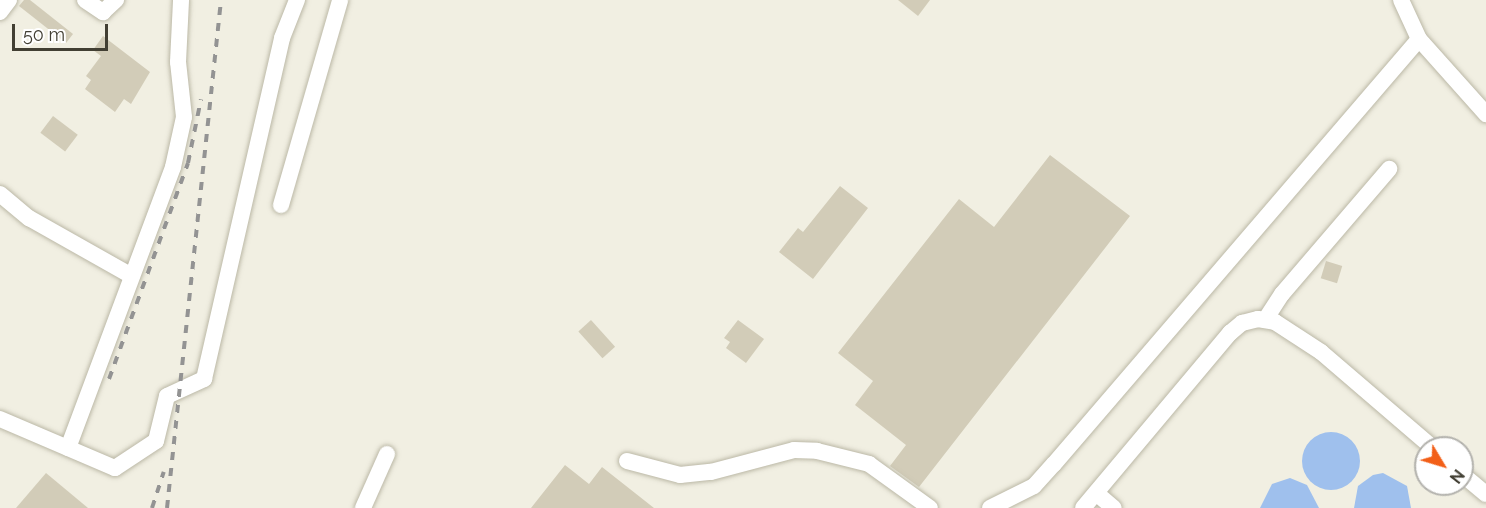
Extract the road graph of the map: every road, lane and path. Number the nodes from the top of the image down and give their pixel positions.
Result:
1 (9, 0) edge
2 (86, 0) edge
3 (116, 0) edge
4 (181, 0) edge
5 (297, 0) edge
6 (340, 0) edge
7 (1401, 0) edge
8 (0, 12) edge
9 (1419, 39) junction
10 (1486, 114) edge
11 (1389, 169) dead end
12 (0, 194) edge
13 (281, 205) dead end
14 (132, 276) junction
15 (1265, 320) junction
16 (2, 423) edge
17 (1419, 436) edge
18 (68, 448) junction
19 (387, 454) dead end
20 (627, 461) dead end
21 (1474, 484) edge
22 (1096, 493) junction
23 (1486, 494) edge
24 (363, 508) edge
25 (930, 508) edge
26 (990, 508) edge
27 (1083, 508) edge
28 (1114, 508) edge

1 - 8 street
2 - 3 street
4 - 14 street
5 - 18 street
6 - 13 street
7 - 9 street
9 - 10 street
9 - 26 street
11 - 15 street
12 - 14 street
14 - 18 street
15 - 17 street
15 - 22 street
16 - 18 street
19 - 24 street
20 - 25 street
21 - 23 street
22 - 27 street
22 - 28 street

